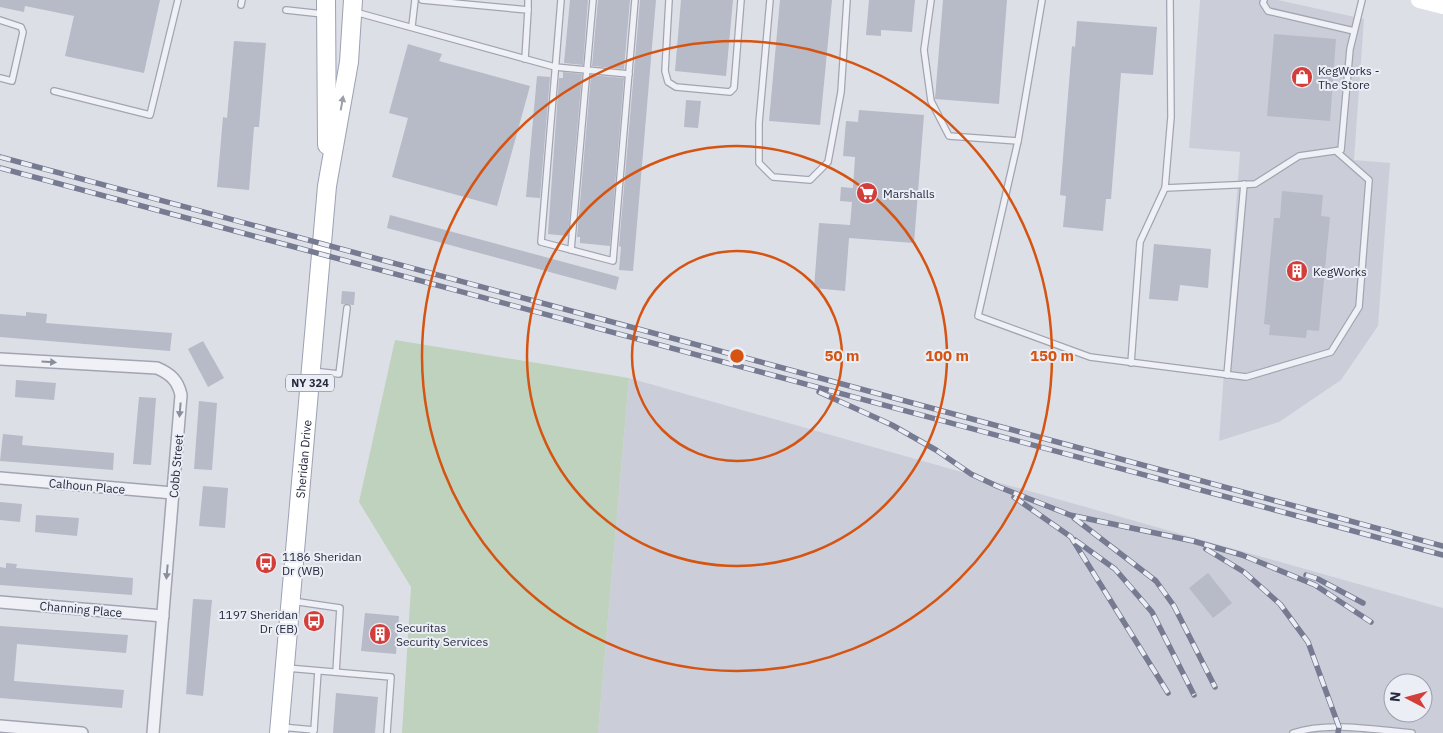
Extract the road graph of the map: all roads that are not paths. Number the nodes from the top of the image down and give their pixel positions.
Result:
1 (178, 0) edge
2 (415, 0) edge
3 (422, 0) edge
4 (528, 0) edge
5 (561, 0) edge
6 (593, 0) edge
7 (635, 0) edge
8 (670, 0) edge
9 (741, 0) edge
10 (770, 0) edge
11 (847, 0) edge
12 (931, 0) edge
13 (1042, 0) edge
14 (1170, 0) edge
15 (1264, 0) edge
16 (1362, 0) edge
17 (1419, 0) edge
18 (353, 6) edge
19 (1443, 6) edge
20 (326, 7) edge
21 (286, 10) dead end
22 (528, 10) junction
23 (0, 20) edge
24 (412, 26) junction
25 (1354, 31) junction
26 (525, 59) junction
27 (555, 67) junction
28 (587, 70) junction
29 (629, 74) junction
30 (0, 78) edge
31 (54, 91) dead end
32 (1018, 141) junction
33 (1336, 151) junction
34 (1244, 184) junction
35 (328, 186) junction
36 (1165, 188) junction
37 (571, 250) junction
38 (347, 308) dead end
39 (0, 359) edge
40 (1131, 362) junction
41 (311, 371) junction
42 (1227, 375) junction
43 (0, 478) edge
44 (173, 493) junction
45 (291, 600) junction
46 (0, 602) edge
47 (163, 616) junction
48 (284, 668) junction
49 (318, 671) junction
50 (336, 672) junction
51 (0, 726) edge
52 (279, 730) edge
53 (1357, 731) edge
54 (313, 732) edge
55 (82, 733) edge
56 (153, 733) edge
57 (387, 733) edge
58 (1294, 733) edge
59 (1412, 733) edge

1 - 31 lane
2 - 24 lane
3 - 22 lane
4 - 22 lane
5 - 27 lane
6 - 28 lane
7 - 29 lane
8 - 9 lane
10 - 11 lane
12 - 32 lane
13 - 32 lane
14 - 36 lane
15 - 25 lane
16 - 25 lane
17 - 19 main road
18 - 24 lane
35 -> 18 main road, Sheridan Drive / NY 324
20 - 21 lane
20 - 35 main road, Sheridan Drive / NY 324
22 - 26 lane
23 - 30 lane
24 - 26 lane
25 - 33 lane
26 - 27 lane
27 - 28 lane
27 - 37 lane
28 - 29 lane
28 - 37 lane
29 - 37 lane
32 - 40 lane
33 - 34 lane
33 - 42 lane
34 - 36 lane
34 - 42 lane
35 - 41 main road, Sheridan Drive / NY 324
36 - 40 lane
38 - 41 lane
39 -> 44 street, Cobb Street
40 - 42 lane
41 - 45 main road, Sheridan Drive / NY 324
43 - 44 street, Calhoun Place
44 -> 47 street, Cobb Street
45 - 48 main road, Sheridan Drive / NY 324
45 - 50 lane
46 - 47 street, Channing Place
47 - 56 street, Cobb Street
48 - 49 lane
48 - 52 main road, Sheridan Drive / NY 324
49 - 50 lane
49 - 54 lane
50 - 57 lane
51 - 55 street
52 - 54 lane
53 - 58 lane
53 - 59 lane

